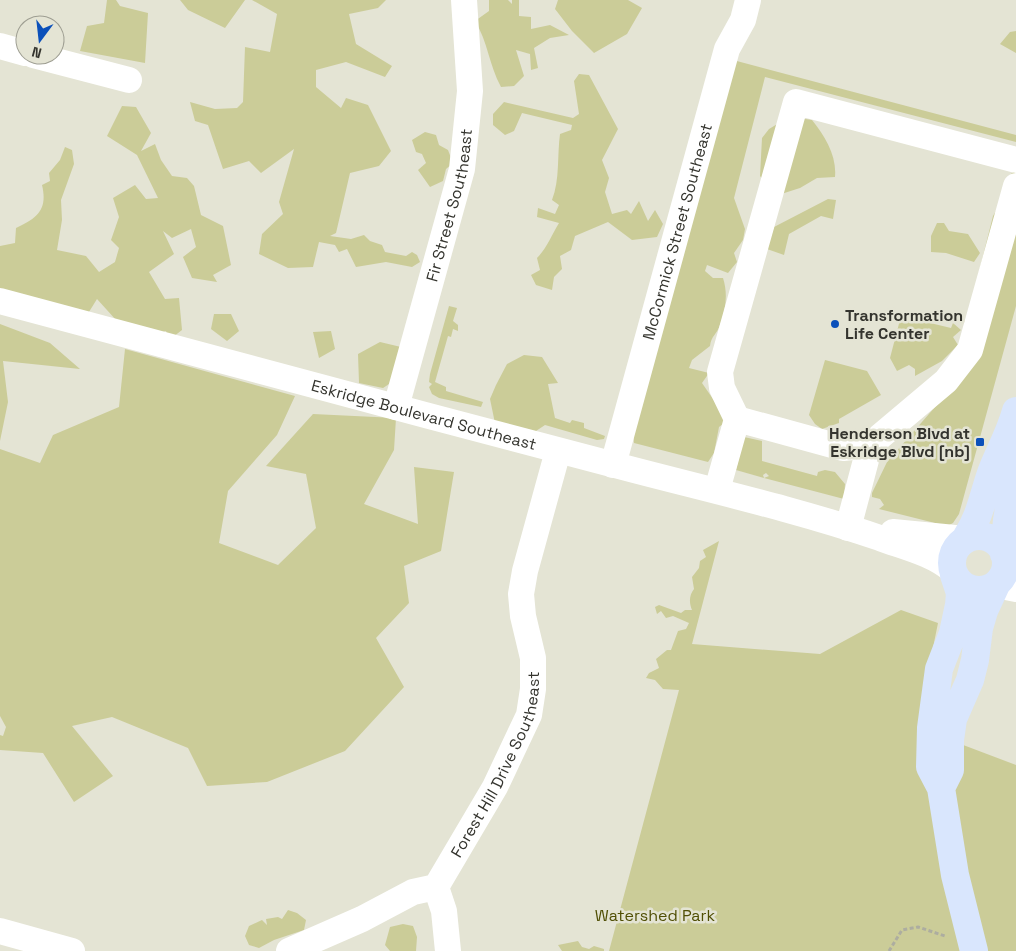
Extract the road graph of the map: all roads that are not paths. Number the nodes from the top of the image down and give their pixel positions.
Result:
1 (464, 0) edge
2 (748, 0) edge
3 (0, 46) edge
4 (15, 50) edge
5 (65, 63) edge
6 (128, 80) dead end
7 (1016, 160) edge
8 (1016, 186) edge
9 (0, 301) edge
10 (396, 407) junction
11 (737, 419) junction
12 (1013, 422) edge
13 (870, 446) junction
14 (558, 451) junction
15 (612, 465) junction
16 (717, 490) junction
17 (848, 528) junction
18 (966, 539) junction
19 (1010, 557) edge
20 (953, 573) junction
21 (1006, 587) edge
22 (941, 788) junction
23 (436, 887) junction
24 (0, 930) edge
25 (964, 946) edge
26 (72, 951) edge
27 (289, 951) edge
28 (448, 951) edge

1 - 10 street, Fir Street Southeast
2 - 15 street, McCormick Street Southeast
3 - 4 street
5 - 6 street
7 - 11 street
8 - 13 street
9 - 10 street, Eskridge Boulevard Southeast
10 - 14 street, Eskridge Boulevard Southeast
11 - 13 street
11 - 16 street
12 - 18 main road
12 - 19 main road
13 - 17 street
14 - 15 street, Eskridge Boulevard Southeast
14 - 23 street, Forest Hill Drive Southeast
15 - 16 street, Eskridge Boulevard Southeast
16 - 17 street, Eskridge Boulevard Southeast
17 - 18 street, Eskridge Boulevard Southeast
17 - 20 street, Eskridge Boulevard Southeast
18 - 19 main road
18 - 20 main road
19 - 21 main road
20 - 21 main road
20 - 22 main road
21 - 22 main road
22 - 25 main road
23 - 27 street
23 - 28 street
24 - 26 street

